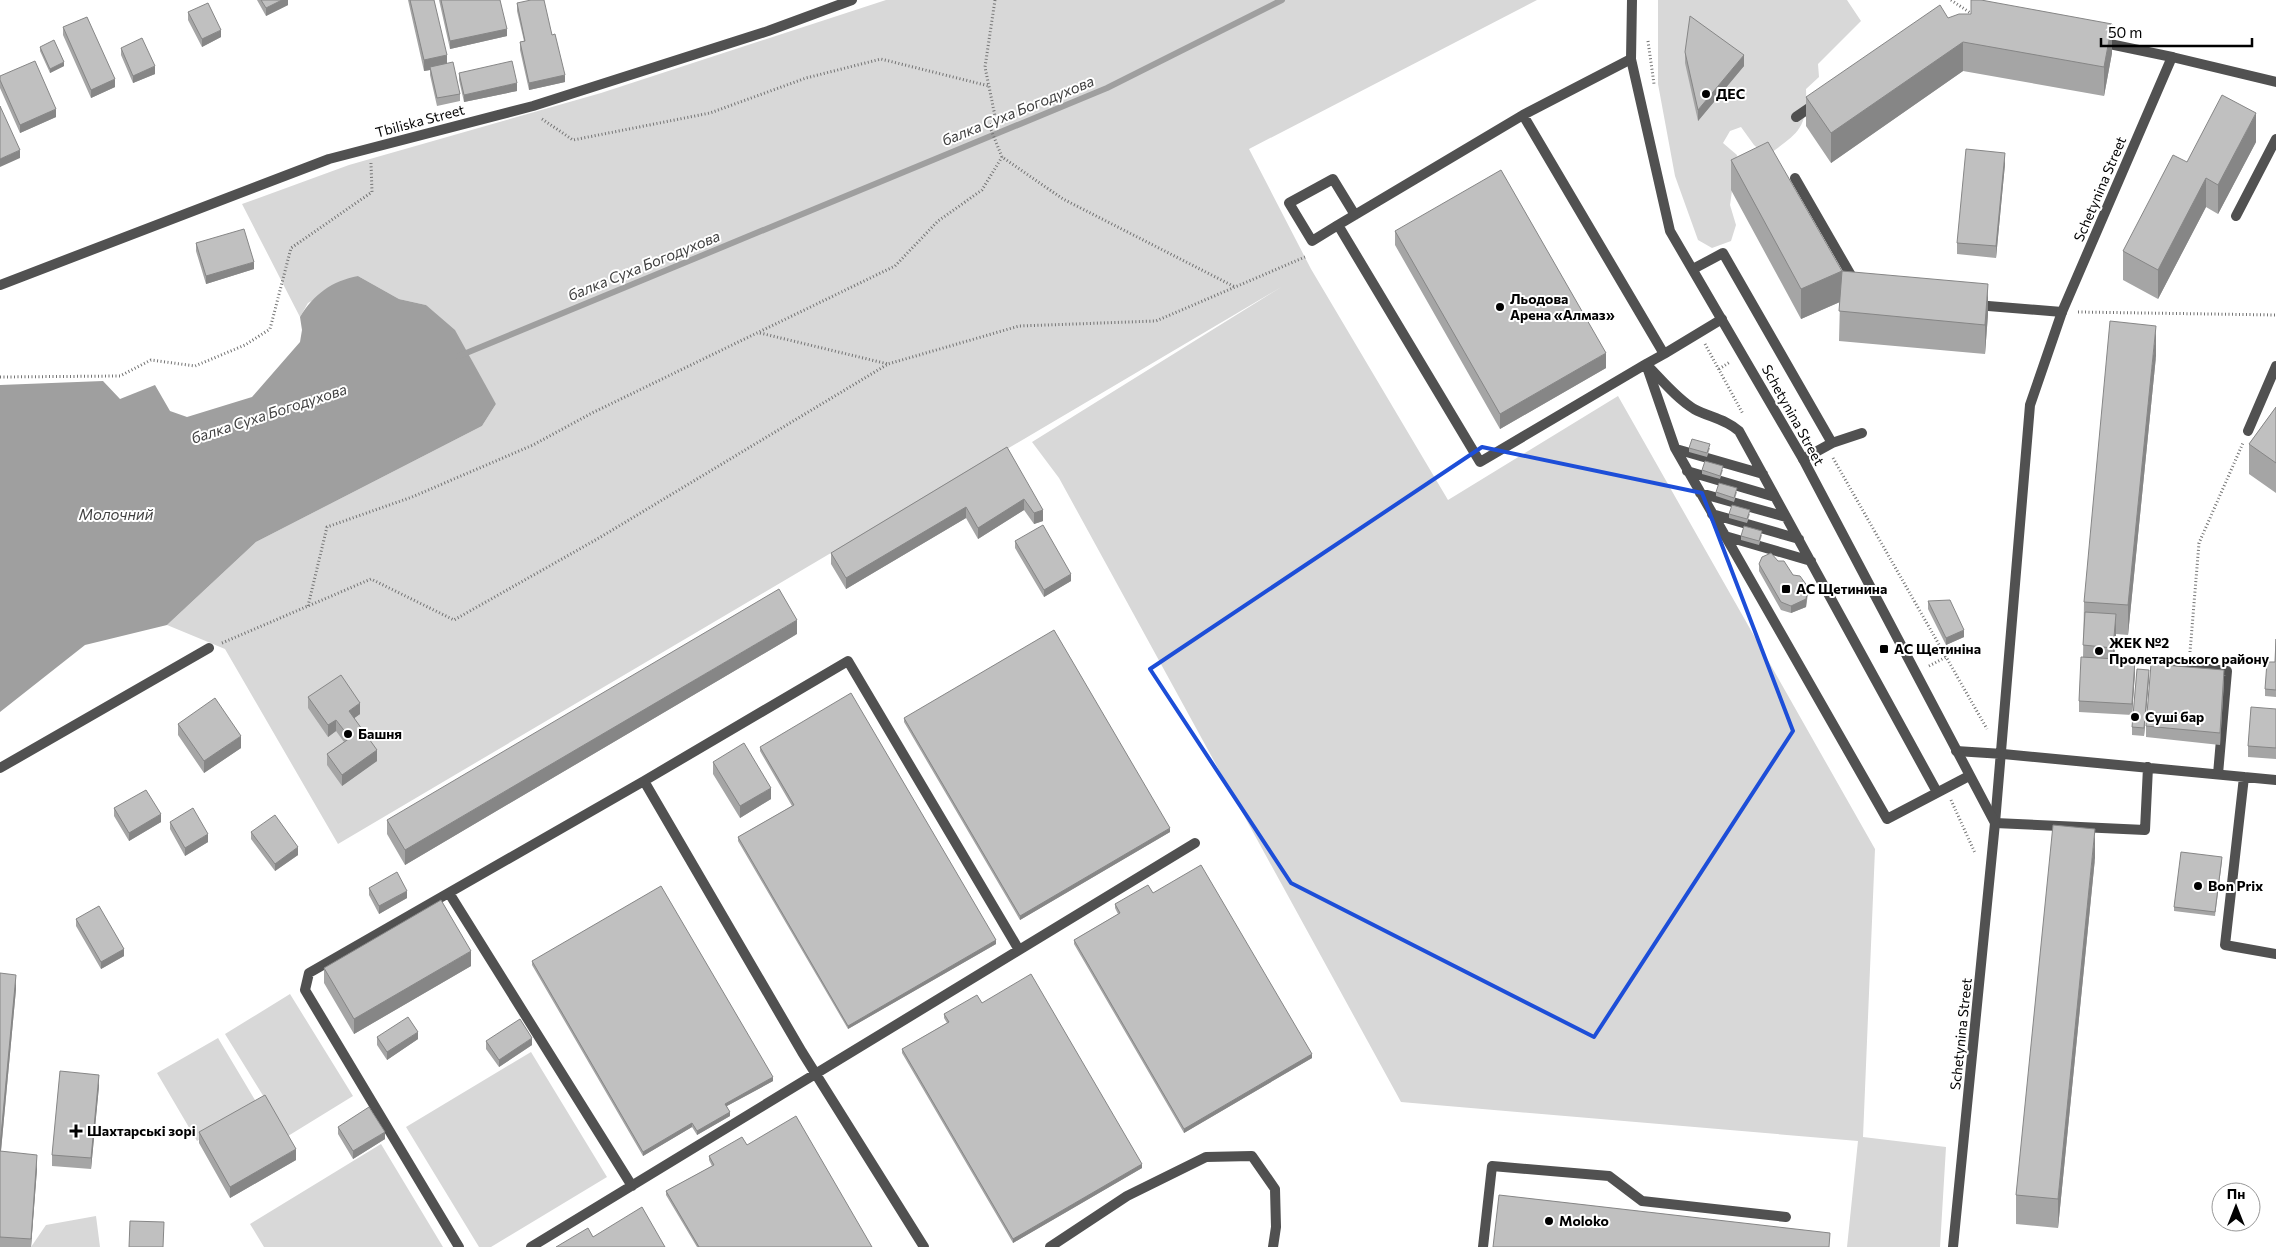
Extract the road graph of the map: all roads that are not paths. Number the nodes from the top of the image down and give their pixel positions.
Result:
1 (852, 0) edge
2 (1632, 0) edge
3 (2086, 39) edge
4 (2172, 57) junction
5 (1631, 59) junction
6 (2276, 82) edge
7 (1820, 101) edge
8 (1523, 115) junction
9 (1796, 117) dead end
10 (2276, 139) edge
11 (1795, 178) dead end
12 (1355, 215) junction
13 (2236, 216) dead end
14 (1338, 225) junction
15 (1693, 269) junction
16 (0, 285) edge
17 (1863, 295) edge
18 (1967, 304) edge
19 (2062, 312) junction
20 (1722, 319) junction
21 (1664, 354) junction
22 (1646, 364) junction
23 (2276, 366) edge
24 (2248, 431) road end
25 (1862, 433) dead end
26 (1829, 444) junction
27 (1676, 450) junction
28 (1803, 459) junction
29 (1687, 471) junction
30 (1763, 474) junction
31 (1700, 493) junction
32 (1775, 496) junction
33 (1712, 514) junction
34 (1786, 517) junction
35 (1725, 536) junction
36 (1799, 539) junction
37 (1811, 561) junction
38 (210, 648) road end
39 (2164, 664) edge
40 (1956, 751) junction
41 (2003, 754) junction
42 (0, 768) edge
43 (2148, 768) junction
44 (2218, 774) junction
45 (1969, 776) junction
46 (2244, 777) junction
47 (2276, 780) edge
48 (644, 781) junction
49 (1937, 792) junction
50 (1995, 823) junction
51 (1195, 842) dead end
52 (449, 893) junction
53 (1020, 950) junction
54 (2276, 954) edge
55 (816, 1074) junction
56 (632, 1186) junction
57 (1786, 1217) dead end
58 (459, 1247) edge
59 (531, 1247) edge
60 (924, 1247) edge
61 (1050, 1247) edge
62 (1273, 1247) edge
63 (1483, 1247) edge
64 (1953, 1247) edge

1 - 16 street, Tbiliska Street
2 - 5 street, Schetynina Street
3 - 4 street
4 - 6 street
4 - 19 street, Schetynina Street
5 - 8 street
5 - 15 street, Schetynina Street
7 - 9 street
8 - 12 street
8 - 21 street
10 - 13 street
11 - 17 street
12 - 14 street
12 - 14 street
14 - 22 street
15 - 20 street, Schetynina Street
15 - 26 street
18 - 19 street
19 - 41 street, Schetynina Street
20 - 21 street
20 - 28 street, Schetynina Street
21 - 22 street
22 - 27 street
22 - 30 street
23 - 24 street
25 - 26 street
26 - 28 street
27 - 29 street
27 - 30 street
28 - 40 street, Schetynina Street
29 - 31 street
29 - 32 street
30 - 32 street
31 - 33 street
31 - 34 street
32 - 34 street
33 - 35 street
33 - 36 street
34 - 36 street
35 - 37 street
35 - 49 street
36 - 37 street
37 - 49 street
38 - 42 street
39 - 44 street
40 - 41 street
40 - 45 street, Schetynina Street
41 - 43 street
41 - 50 street, Schetynina Street
43 - 44 street
43 - 50 street
44 - 46 street
45 - 49 street
45 - 50 street, Schetynina Street
46 - 47 street
46 - 54 street
48 - 52 street
48 - 53 street
48 - 55 street
50 - 64 street, Schetynina Street
51 - 53 street
52 - 56 street
52 - 58 street
53 - 55 street
55 - 56 street
55 - 60 street
56 - 59 street
57 - 63 street
61 - 62 street

